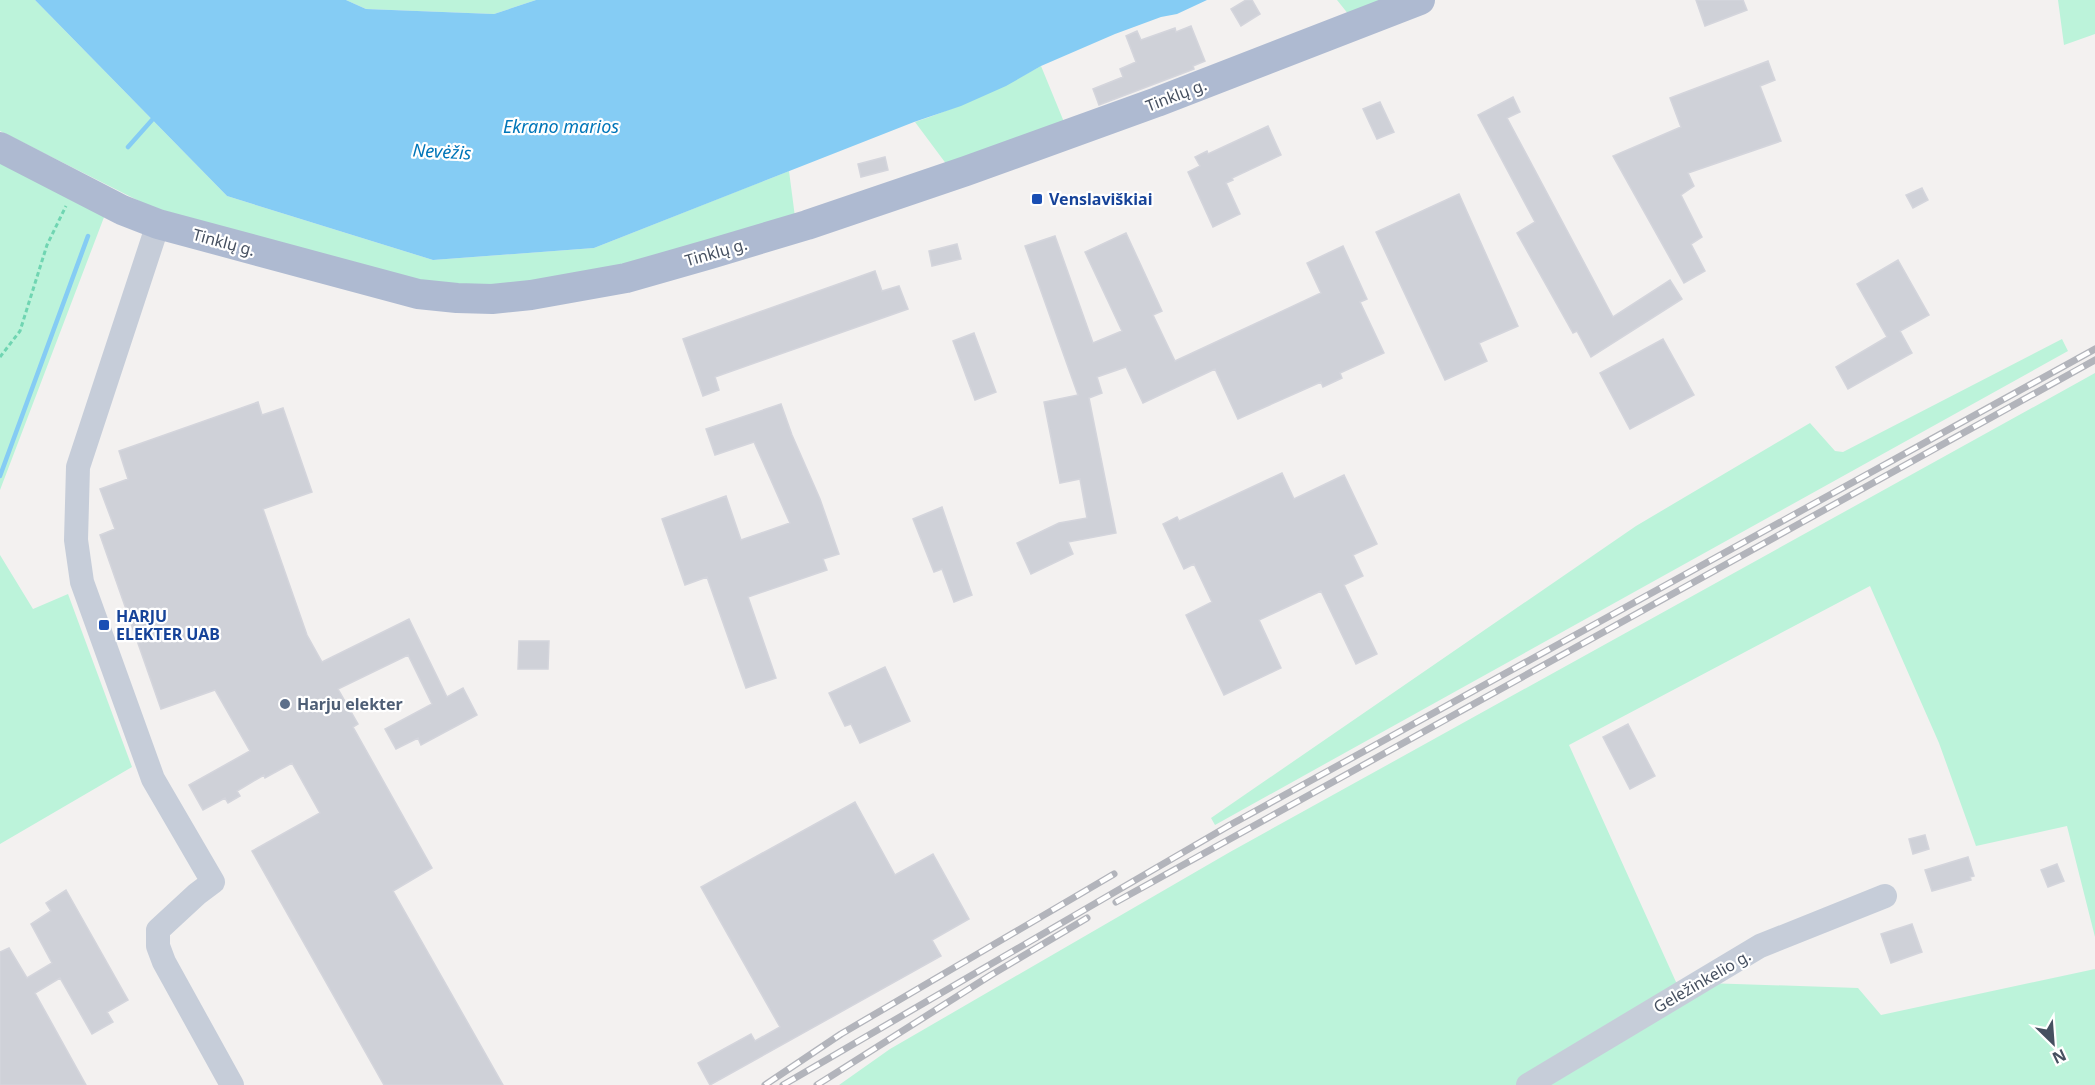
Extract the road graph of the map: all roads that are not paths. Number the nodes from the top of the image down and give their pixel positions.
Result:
1 (1420, 0) edge
2 (0, 147) edge
3 (158, 224) junction
4 (1885, 896) dead end
5 (232, 1085) edge
6 (1528, 1085) edge

1 - 3 main road, Tinklų g.
2 - 3 main road, Tinklų g.
3 - 5 street
4 - 6 street, Geležinkelio g.

